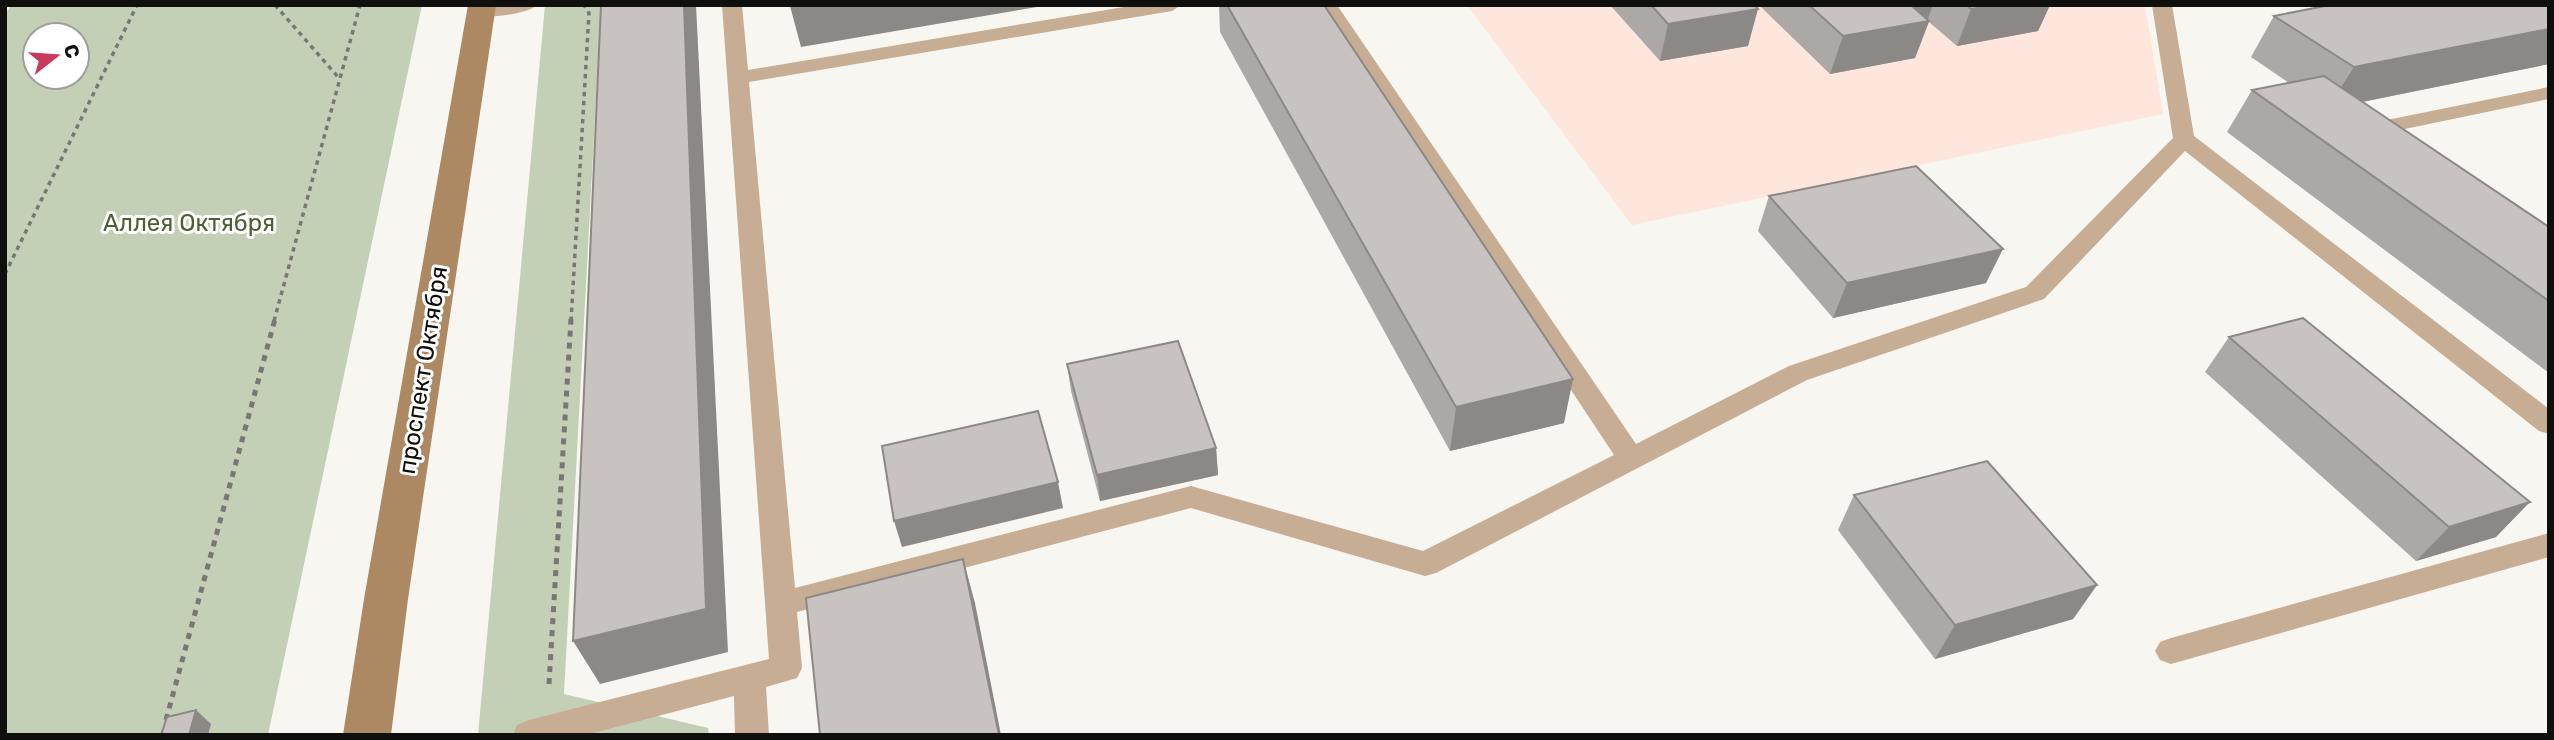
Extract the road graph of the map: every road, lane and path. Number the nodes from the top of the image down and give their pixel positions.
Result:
1 (137, 5) edge
2 (275, 5) edge
3 (360, 5) edge
4 (528, 5) edge
5 (584, 5) edge
6 (732, 5) edge
7 (1172, 5) edge
8 (1326, 5) edge
9 (2162, 5) edge
10 (482, 9) edge
11 (737, 78) junction
12 (340, 79) junction
13 (2549, 93) edge
14 (2184, 139) junction
15 (2415, 150) edge
16 (5, 274) edge
17 (2549, 424) edge
18 (1631, 459) junction
19 (2549, 545) edge
20 (781, 604) junction
21 (2171, 651) dead end
22 (749, 677) junction
23 (166, 721) edge
24 (538, 733) edge
25 (367, 735) edge
26 (752, 735) edge

1 - 16 path
2 - 12 path
3 - 12 path
4 - 10 lane
5 - 24 path
6 - 11 lane
7 - 11 lane
8 - 18 lane
9 - 14 lane
10 - 25 main road, проспект Октября
11 - 20 lane
12 - 23 path
13 - 15 lane
14 - 17 lane
14 - 18 lane
18 - 20 lane
19 - 21 lane
20 - 22 lane
22 - 24 lane
22 - 26 lane

